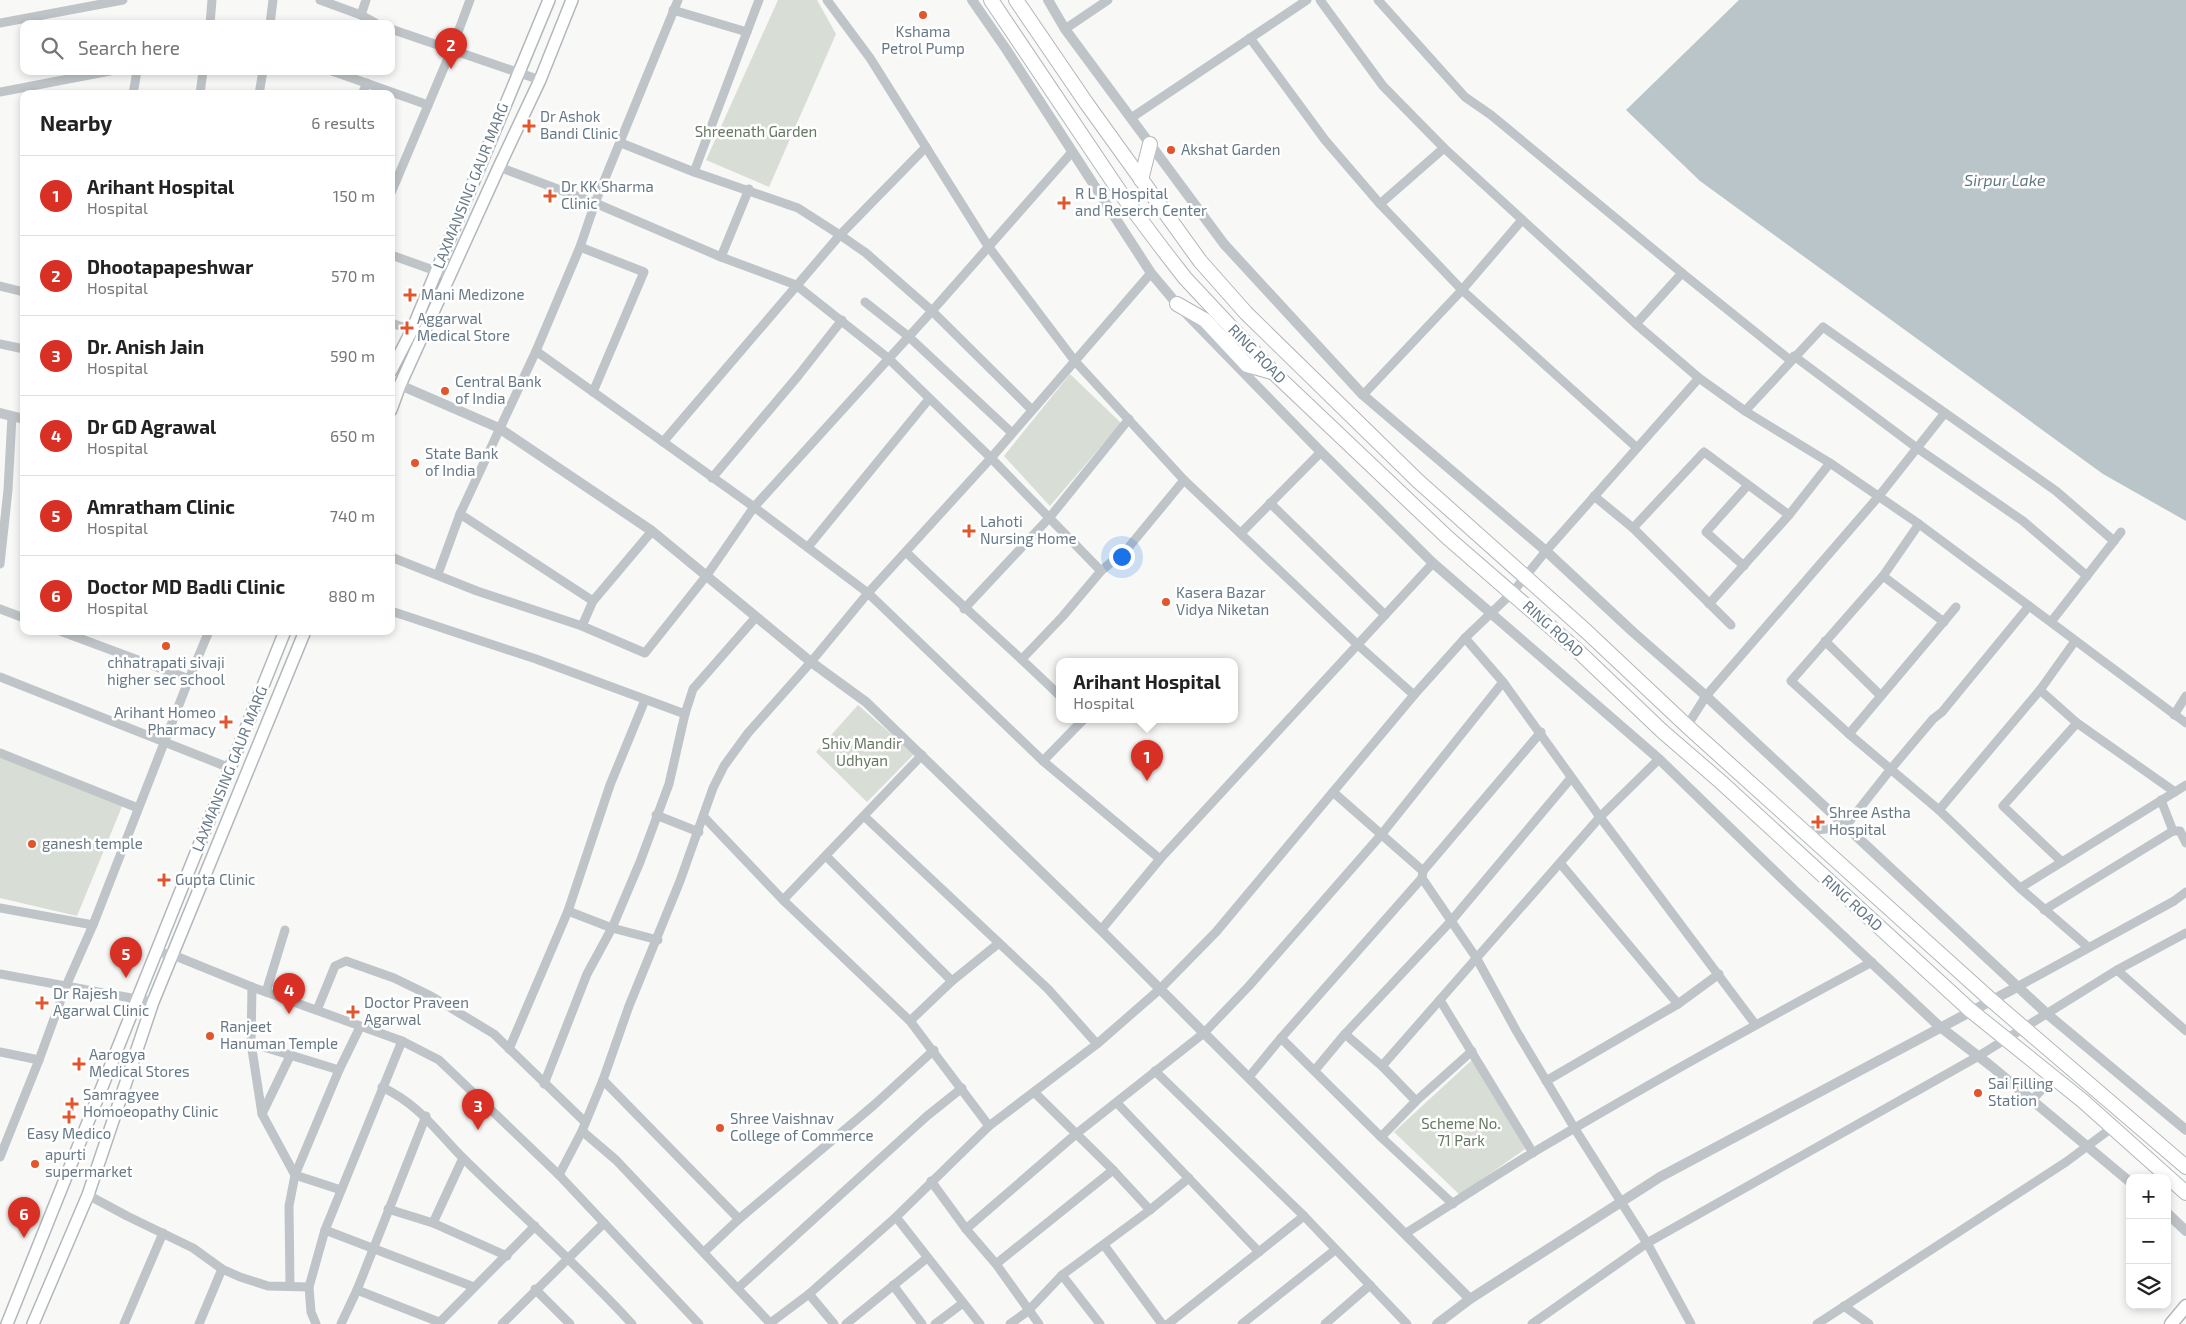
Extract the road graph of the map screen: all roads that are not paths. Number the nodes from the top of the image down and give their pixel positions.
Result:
1 (123, 0) edge
2 (212, 0) edge
3 (273, 0) edge
4 (320, 0) edge
5 (366, 0) edge
6 (470, 0) edge
7 (548, 0) edge
8 (572, 0) edge
9 (678, 0) edge
10 (760, 0) edge
11 (827, 0) edge
12 (972, 0) edge
13 (991, 0) edge
14 (1016, 0) edge
15 (1048, 0) edge
16 (1108, 0) edge
17 (1307, 0) edge
18 (1320, 0) edge
19 (1378, 0) edge
20 (83, 4) edge
21 (673, 10) junction
22 (361, 15) junction
23 (210, 20) edge
24 (270, 20) edge
25 (370, 20) edge
26 (0, 23) edge
27 (1065, 29) junction
28 (395, 30) edge
29 (747, 32) junction
30 (1250, 38) junction
31 (452, 51) junction
32 (517, 73) junction
33 (89, 75) edge
34 (135, 75) edge
35 (202, 75) edge
36 (262, 75) edge
37 (344, 75) edge
38 (540, 80) junction
39 (367, 83) junction
40 (134, 90) edge
41 (201, 90) edge
42 (260, 90) edge
43 (364, 90) edge
44 (386, 90) edge
45 (0, 92) edge
46 (395, 93) edge
47 (428, 105) junction
48 (1131, 118) junction
49 (621, 143) junction
50 (1150, 144) junction
51 (926, 147) junction
52 (1444, 148) junction
53 (1072, 152) junction
54 (499, 167) junction
55 (694, 172) junction
56 (1141, 180) junction
57 (395, 183) edge
58 (749, 189) junction
59 (596, 203) junction
60 (1380, 204) junction
61 (1522, 220) junction
62 (840, 235) junction
63 (988, 246) junction
64 (580, 247) junction
65 (395, 256) edge
66 (721, 257) junction
67 (436, 271) junction
68 (1151, 273) junction
69 (1682, 273) junction
70 (450, 276) junction
71 (796, 285) junction
72 (0, 286) edge
73 (20, 289) edge
74 (1462, 290) junction
75 (865, 302) dead end
76 (1177, 304) junction
77 (932, 310) junction
78 (842, 320) junction
79 (395, 324) edge
80 (1636, 324) junction
81 (412, 330) junction
82 (908, 336) junction
83 (0, 344) edge
84 (20, 348) edge
85 (536, 351) junction
86 (888, 358) junction
87 (1792, 358) junction
88 (1074, 360) junction
89 (395, 363) edge
90 (1273, 372) junction
91 (1699, 378) junction
92 (400, 385) junction
93 (593, 392) junction
94 (1363, 395) junction
95 (395, 399) edge
96 (929, 399) junction
97 (1032, 410) junction
98 (1745, 410) junction
99 (0, 413) edge
100 (1944, 414) junction
101 (12, 416) junction
102 (20, 418) edge
103 (1130, 418) junction
104 (499, 428) junction
105 (1012, 433) junction
106 (663, 442) junction
107 (1636, 447) junction
108 (1917, 448) junction
109 (1321, 452) junction
110 (991, 458) junction
111 (1830, 463) junction
112 (712, 478) junction
113 (1184, 480) junction
114 (1748, 485) junction
115 (4, 490) edge
116 (1594, 496) junction
117 (1879, 496) junction
118 (1270, 503) junction
119 (754, 507) junction
120 (460, 514) junction
121 (1789, 515) junction
122 (1050, 517) junction
123 (1919, 524) junction
124 (1633, 528) junction
125 (652, 531) junction
126 (2121, 532) dead end
127 (1241, 533) junction
128 (2114, 541) junction
129 (808, 547) junction
130 (1546, 551) junction
131 (906, 552) junction
132 (395, 558) edge
133 (1433, 563) junction
134 (0, 564) edge
135 (1744, 566) junction
136 (1101, 571) junction
137 (438, 574) junction
138 (707, 574) junction
139 (1883, 576) junction
140 (2087, 576) junction
141 (1526, 577) junction
142 (868, 593) junction
143 (1512, 593) junction
144 (593, 601) junction
145 (1709, 604) junction
146 (2029, 606) junction
147 (1956, 607) dead end
148 (0, 609) edge
149 (964, 609) junction
150 (395, 612) edge
151 (1492, 613) junction
152 (1385, 615) junction
153 (20, 616) edge
154 (756, 617) junction
155 (1944, 622) junction
156 (2051, 622) junction
157 (1731, 625) dead end
158 (582, 626) junction
159 (71, 635) edge
160 (206, 635) edge
161 (283, 635) edge
162 (303, 635) edge
163 (1465, 638) junction
164 (1825, 641) junction
165 (2076, 641) junction
166 (1358, 645) junction
167 (1022, 659) junction
168 (811, 662) junction
169 (0, 677) edge
170 (189, 678) junction
171 (1503, 682) junction
172 (2040, 690) junction
173 (1056, 692) edge
174 (1414, 695) junction
175 (1880, 695) junction
176 (1706, 696) junction
177 (2186, 696) edge
178 (645, 700) junction
179 (685, 714) junction
180 (2174, 715) junction
181 (1080, 723) edge
182 (2077, 723) junction
183 (2186, 723) edge
184 (1688, 726) junction
185 (1540, 732) junction
186 (1849, 734) junction
187 (164, 742) junction
188 (0, 753) edge
189 (922, 755) junction
190 (1659, 759) junction
191 (1043, 761) junction
192 (230, 768) junction
193 (1890, 770) junction
194 (1571, 778) junction
195 (2186, 785) edge
196 (1333, 792) junction
197 (2175, 792) junction
198 (2161, 800) junction
199 (138, 808) junction
200 (1939, 810) junction
201 (656, 815) junction
202 (864, 816) junction
203 (704, 817) junction
204 (1600, 817) junction
205 (1845, 827) junction
206 (2180, 830) edge
207 (1806, 831) junction
208 (699, 832) junction
209 (1381, 835) junction
210 (2186, 843) edge
211 (826, 856) junction
212 (1160, 859) junction
213 (1560, 862) junction
214 (2062, 862) junction
215 (1423, 874) junction
216 (2020, 888) junction
217 (2186, 892) edge
218 (783, 900) junction
219 (0, 908) edge
220 (2044, 910) junction
221 (568, 911) junction
222 (1452, 920) junction
223 (93, 925) junction
224 (612, 928) junction
225 (286, 930) dead end
226 (1102, 930) junction
227 (2186, 934) edge
228 (658, 940) junction
229 (999, 943) junction
230 (2088, 948) junction
231 (157, 952) junction
232 (173, 955) junction
233 (1477, 959) junction
234 (1872, 962) junction
235 (2117, 970) junction
236 (0, 974) edge
237 (1719, 974) junction
238 (952, 981) junction
239 (66, 986) junction
240 (252, 987) junction
241 (2017, 987) junction
242 (1160, 989) junction
243 (266, 992) junction
244 (138, 999) junction
245 (1990, 999) junction
246 (1440, 1000) junction
247 (153, 1002) junction
248 (1678, 1004) junction
249 (317, 1010) junction
250 (1970, 1010) junction
251 (2046, 1013) junction
252 (910, 1021) junction
253 (1755, 1024) junction
254 (1939, 1026) junction
255 (360, 1027) junction
256 (2025, 1027) junction
257 (2186, 1031) edge
258 (1204, 1034) junction
259 (1346, 1034) junction
260 (1281, 1038) junction
261 (2005, 1040) junction
262 (402, 1041) junction
263 (251, 1044) junction
264 (1097, 1044) junction
265 (508, 1049) junction
266 (934, 1050) junction
267 (1472, 1051) junction
268 (0, 1052) edge
269 (291, 1054) junction
270 (1977, 1057) junction
271 (39, 1060) junction
272 (1382, 1066) junction
273 (339, 1070) junction
274 (1315, 1070) junction
275 (1155, 1071) junction
276 (1249, 1077) junction
277 (2054, 1077) junction
278 (603, 1080) junction
279 (1546, 1081) junction
280 (544, 1084) junction
281 (382, 1087) junction
282 (962, 1088) junction
283 (1035, 1093) junction
284 (2032, 1100) junction
285 (1416, 1101) junction
286 (1117, 1103) junction
287 (262, 1114) junction
288 (426, 1116) junction
289 (585, 1122) junction
290 (989, 1126) junction
291 (2113, 1126) junction
292 (1575, 1129) junction
293 (2186, 1130) edge
294 (582, 1131) junction
295 (1076, 1134) junction
296 (1381, 1137) junction
297 (2087, 1146) junction
298 (1533, 1153) junction
299 (0, 1157) edge
300 (463, 1158) junction
301 (2186, 1166) edge
302 (1113, 1170) junction
303 (559, 1175) junction
304 (296, 1176) junction
305 (1189, 1178) junction
306 (2126, 1179) edge
307 (931, 1181) junction
308 (342, 1190) junction
309 (2186, 1193) edge
310 (88, 1195) junction
311 (1622, 1203) junction
312 (1453, 1204) junction
313 (388, 1209) junction
314 (1150, 1210) junction
315 (1304, 1216) junction
316 (896, 1217) junction
317 (2171, 1217) edge
318 (739, 1219) junction
319 (433, 1223) junction
320 (604, 1223) junction
321 (536, 1226) junction
322 (966, 1229) junction
323 (326, 1230) junction
324 (2186, 1231) edge
325 (163, 1233) junction
326 (1406, 1233) junction
327 (1647, 1243) junction
328 (1104, 1245) junction
329 (372, 1249) junction
330 (1335, 1250) junction
331 (704, 1252) junction
332 (1259, 1252) junction
333 (507, 1256) junction
334 (567, 1258) junction
335 (926, 1258) junction
336 (996, 1264) junction
337 (222, 1269) junction
338 (1062, 1275) junction
339 (893, 1285) junction
340 (1370, 1285) junction
341 (290, 1286) junction
342 (309, 1287) junction
343 (474, 1287) junction
344 (738, 1288) junction
345 (535, 1289) junction
346 (357, 1290) junction
347 (809, 1294) junction
348 (1470, 1299) junction
349 (963, 1303) junction
350 (1844, 1306) junction
351 (2186, 1306) edge
352 (1028, 1311) junction
353 (438, 1323) edge
354 (568, 1323) edge
355 (7, 1324) edge
356 (32, 1324) edge
357 (124, 1324) edge
358 (199, 1324) edge
359 (316, 1324) edge
360 (341, 1324) edge
361 (502, 1324) edge
362 (632, 1324) edge
363 (699, 1324) edge
364 (770, 1324) edge
365 (834, 1324) edge
366 (846, 1324) edge
367 (922, 1324) edge
368 (935, 1324) edge
369 (980, 1324) edge
370 (1010, 1324) edge
371 (1039, 1324) edge
372 (1100, 1324) edge
373 (1162, 1324) edge
374 (1168, 1324) edge
375 (1242, 1324) edge
376 (1325, 1324) edge
377 (1407, 1324) edge
378 (1437, 1324) edge
379 (1532, 1324) edge
380 (1691, 1324) edge
381 (1818, 1324) edge
382 (1869, 1324) edge
383 (2171, 1324) edge

1 - 20 street
2 - 23 street
3 - 24 street
4 - 22 street
5 - 22 street
6 - 31 street
7 - 32 main road, LAXMANSING GAUR MARG
8 - 38 main road, LAXMANSING GAUR MARG
9 - 21 street
10 - 29 street
11 - 51 street
12 - 53 street
13 - 90 highway, RING ROAD
14 - 56 highway, RING ROAD
15 - 27 street
16 - 27 street
17 - 30 street
18 - 52 street
19 - 69 street
20 - 26 street
21 - 29 street
21 - 49 street
22 - 25 street
27 - 48 street
28 - 31 street
29 - 55 street
30 - 48 street
30 - 60 street
31 - 32 street
31 - 47 street
32 - 38 street
32 - 67 main road, LAXMANSING GAUR MARG
33 - 45 street
34 - 40 street
35 - 41 street
36 - 42 street
37 - 39 street
38 - 54 main road, LAXMANSING GAUR MARG
39 - 43 street
39 - 44 street
46 - 47 street
47 - 57 street
48 - 50 street
49 - 55 street
49 - 59 street
50 - 56 highway
50 - 94 street
51 - 62 street
51 - 63 street
52 - 60 street
52 - 61 street
53 - 63 street
53 - 68 street
54 - 59 street
54 - 70 main road, LAXMANSING GAUR MARG
55 - 58 street
56 - 141 highway, RING ROAD
58 - 62 street
58 - 66 street
59 - 64 street
59 - 66 street
60 - 74 street
61 - 74 street
61 - 80 street
62 - 71 street
62 - 77 street
63 - 77 street
63 - 88 street
64 - 85 street
64 - 93 street
65 - 67 street
66 - 71 street
67 - 70 street
67 - 81 main road, LAXMANSING GAUR MARG
68 - 76 street
68 - 88 street
69 - 80 street
69 - 87 street
70 - 92 main road, LAXMANSING GAUR MARG
71 - 78 street
71 - 106 street
72 - 73 street
74 - 94 street
74 - 107 street
75 - 82 street
76 - 90 highway
76 - 109 street
77 - 82 street
77 - 97 street
78 - 86 street
78 - 112 street
79 - 81 street
80 - 91 street
81 - 89 main road, LAXMANSING GAUR MARG
82 - 86 street
82 - 105 street
83 - 84 street
85 - 93 street
85 - 104 street
86 - 96 street
86 - 119 street
87 - 98 street
87 - 100 street
87 - 108 street
88 - 97 street
88 - 103 street
90 - 143 highway, RING ROAD
91 - 98 street
91 - 107 street
92 - 95 main road, LAXMANSING GAUR MARG
92 - 104 street
93 - 106 street
94 - 130 street
96 - 110 street
96 - 129 street
97 - 105 street
98 - 111 street
99 - 101 street
100 - 108 street
100 - 128 street
101 - 102 street
101 - 115 street
103 - 113 street
103 - 122 street
104 - 120 street
104 - 125 street
105 - 110 street
106 - 112 street
107 - 116 street
108 - 117 street
108 - 140 street
109 - 118 street
109 - 133 street
110 - 122 street
110 - 131 street
111 - 117 street
111 - 121 street
112 - 119 street
113 - 127 street
113 - 136 street
114 - 121 street
114 - 124 street
114 - 135 street
115 - 134 street
116 - 124 street
116 - 130 street
117 - 123 street
117 - 176 street
118 - 127 street
118 - 152 street
119 - 129 street
119 - 138 street
120 - 137 street
120 - 144 street
121 - 135 street
122 - 136 street
122 - 149 street
123 - 139 street
123 - 146 street
124 - 145 street
125 - 138 street
125 - 144 street
126 - 128 street
127 - 166 street
128 - 140 street
129 - 142 street
130 - 141 street
130 - 176 street
131 - 142 street
131 - 149 street
132 - 137 street
133 - 151 street
133 - 152 street
135 - 145 street
136 - 167 street
137 - 158 street
138 - 154 street
138 - 158 street
139 - 155 street
139 - 164 street
140 - 156 street
141 - 143 street
141 - 184 highway, RING ROAD
142 - 168 street
142 - 191 street
143 - 151 street
143 - 250 highway, RING ROAD
144 - 158 street
145 - 157 street
146 - 156 street
146 - 193 street
147 - 155 street
148 - 153 street
149 - 167 street
150 - 178 street
151 - 163 street
151 - 190 street
152 - 166 street
154 - 168 street
154 - 179 street
155 - 175 street
156 - 165 street
159 - 170 street
160 - 170 street
161 - 192 main road, LAXMANSING GAUR MARG
162 - 232 main road, LAXMANSING GAUR MARG
163 - 171 street
163 - 174 street
164 - 175 street
164 - 186 street
165 - 172 street
165 - 180 street
166 - 174 street
166 - 212 street
167 - 173 street
168 - 189 street
168 - 203 street
169 - 187 street
170 - 187 street
171 - 185 street
171 - 209 street
172 - 182 street
172 - 200 street
174 - 196 street
175 - 186 street
176 - 184 street
176 - 205 street
177 - 180 street
178 - 179 street
178 - 221 street
179 - 201 street
180 - 183 street
181 - 191 street
182 - 197 street
182 - 214 street
184 - 207 highway, RING ROAD
185 - 194 street
185 - 215 street
186 - 193 street
187 - 192 street
187 - 199 street
188 - 199 street
189 - 202 street
189 - 226 street
190 - 204 street
190 - 234 street
191 - 212 street
192 - 231 main road, LAXMANSING GAUR MARG
193 - 200 street
193 - 205 street
194 - 204 street
194 - 222 street
195 - 197 street
196 - 209 street
196 - 242 street
197 - 198 street
198 - 206 street
198 - 214 street
199 - 223 street
200 - 216 street
201 - 208 street
201 - 224 street
202 - 211 street
202 - 229 street
203 - 208 street
203 - 218 street
204 - 213 street
204 - 237 street
205 - 207 street
205 - 241 street
206 - 210 street
206 - 220 street
207 - 245 highway, RING ROAD
208 - 228 street
209 - 215 street
209 - 258 street
211 - 218 street
211 - 238 street
212 - 226 street
213 - 233 street
213 - 248 street
214 - 216 street
215 - 222 street
215 - 260 street
216 - 220 street
217 - 230 street
218 - 252 street
219 - 223 street
220 - 230 street
221 - 224 street
221 - 265 street
222 - 233 street
222 - 259 street
223 - 239 street
224 - 228 street
224 - 280 street
225 - 243 street
226 - 242 street
227 - 235 street
228 - 278 street
229 - 238 street
229 - 264 street
230 - 241 street
231 - 232 street
231 - 244 main road, LAXMANSING GAUR MARG
232 - 240 street
232 - 247 main road, LAXMANSING GAUR MARG
233 - 246 street
233 - 279 street
234 - 253 street
234 - 254 street
235 - 251 street
235 - 257 street
236 - 239 street
237 - 248 street
237 - 253 street
238 - 252 street
239 - 244 street
239 - 271 street
240 - 243 street
240 - 263 street
241 - 245 street
241 - 251 street
242 - 258 street
242 - 264 street
243 - 249 street
244 - 247 street
244 - 355 main road, LAXMANSING GAUR MARG
245 - 250 street
245 - 256 highway, RING ROAD
246 - 267 street
246 - 272 street
247 - 310 main road, LAXMANSING GAUR MARG
248 - 279 street
249 - 255 street
249 - 265 street
250 - 254 street
250 - 261 highway, RING ROAD
251 - 256 street
251 - 293 street
252 - 266 street
253 - 292 street
254 - 270 street
254 - 311 street
255 - 262 street
255 - 273 street
256 - 261 street
256 - 301 highway, RING ROAD
258 - 275 street
258 - 276 street
259 - 272 street
259 - 274 street
260 - 274 street
260 - 276 street
261 - 270 street
261 - 277 highway, RING ROAD
262 - 281 street
262 - 303 street
263 - 269 street
263 - 287 street
264 - 283 street
265 - 280 street
266 - 282 street
266 - 318 street
267 - 285 street
267 - 298 street
268 - 271 street
269 - 273 street
269 - 287 street
270 - 284 street
270 - 327 street
271 - 299 street
272 - 285 street
273 - 304 street
274 - 296 street
275 - 286 street
275 - 315 street
276 - 326 street
277 - 284 street
277 - 291 highway, RING ROAD
278 - 289 street
278 - 318 street
279 - 292 street
280 - 289 street
281 - 288 street
281 - 308 street
282 - 290 street
282 - 344 street
283 - 290 street
283 - 295 street
284 - 297 street
285 - 296 street
286 - 295 street
286 - 305 street
287 - 304 street
288 - 300 street
288 - 313 street
289 - 294 street
290 - 307 street
291 - 297 street
291 - 309 highway, RING ROAD
292 - 298 street
292 - 311 street
294 - 303 street
294 - 331 street
295 - 302 street
295 - 322 street
296 - 312 street
297 - 306 street
297 - 350 street
298 - 312 street
300 - 319 street
300 - 321 street
302 - 314 street
302 - 336 street
303 - 320 street
304 - 308 street
304 - 341 street
305 - 314 street
305 - 332 street
307 - 316 street
307 - 322 street
308 - 323 street
310 - 325 street
310 - 356 main road, LAXMANSING GAUR MARG
311 - 327 street
311 - 348 street
312 - 326 street
313 - 319 street
313 - 329 street
314 - 328 street
315 - 330 street
315 - 332 street
316 - 335 street
316 - 347 street
317 - 324 street
318 - 331 street
319 - 333 street
320 - 334 street
320 - 363 street
321 - 333 street
321 - 334 street
322 - 336 street
323 - 329 street
323 - 342 street
325 - 337 street
325 - 357 street
326 - 348 street
327 - 379 street
327 - 380 street
328 - 338 street
328 - 373 street
329 - 343 street
329 - 346 street
330 - 340 street
330 - 375 street
331 - 344 street
332 - 374 street
333 - 343 street
334 - 345 street
334 - 362 street
335 - 339 street
335 - 349 street
336 - 352 street
337 - 341 street
337 - 358 street
338 - 352 street
338 - 372 street
339 - 366 street
339 - 367 street
340 - 376 street
340 - 377 street
341 - 342 street
342 - 359 street
343 - 353 street
344 - 364 street
345 - 354 street
345 - 361 street
346 - 353 street
346 - 360 street
347 - 364 street
347 - 365 street
348 - 378 street
349 - 368 street
349 - 369 street
350 - 381 street
350 - 382 street
351 - 383 main road
352 - 370 street
352 - 371 street

